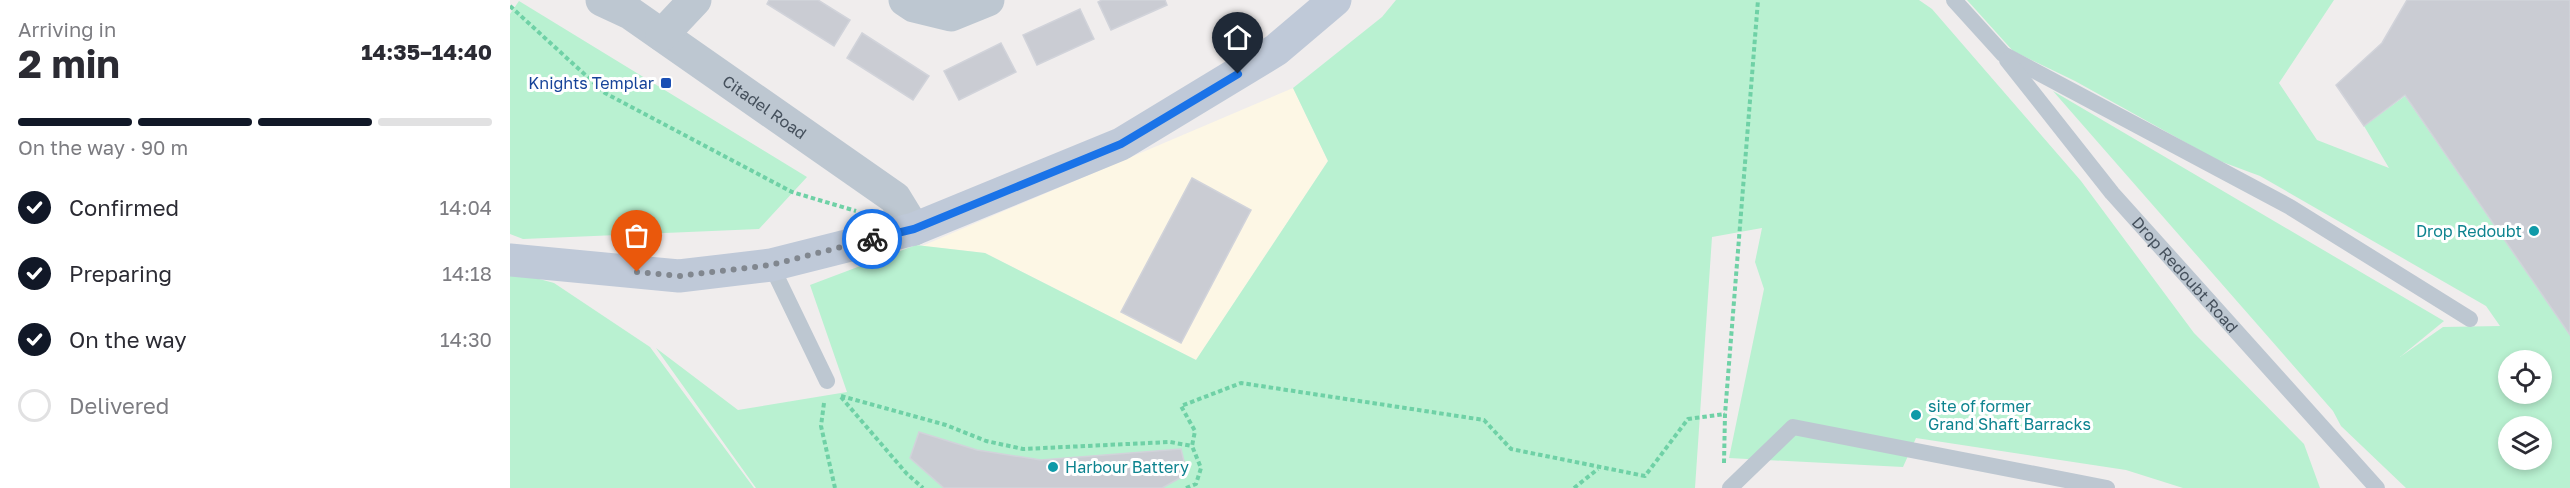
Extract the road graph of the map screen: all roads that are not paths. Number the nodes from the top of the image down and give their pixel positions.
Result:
1 (602, 0) edge
2 (695, 0) edge
3 (905, 0) edge
4 (988, 0) edge
5 (1335, 0) edge
6 (1954, 0) edge
7 (662, 35) junction
8 (2003, 54) junction
9 (914, 229) junction
10 (510, 260) edge
11 (771, 265) junction
12 (2470, 319) dead end
13 (827, 381) road end
14 (1730, 488) edge
15 (2107, 488) edge
16 (2377, 488) edge

1 - 7 street, Citadel Road
2 - 7 street
3 - 4 street
5 - 9 street
6 - 8 lane, Drop Redoubt Road
7 - 9 street, Citadel Road
8 - 12 lane, Drop Redoubt Road
8 - 16 lane, Drop Redoubt Road
9 - 11 street
10 - 11 street
11 - 13 lane
14 - 15 lane

